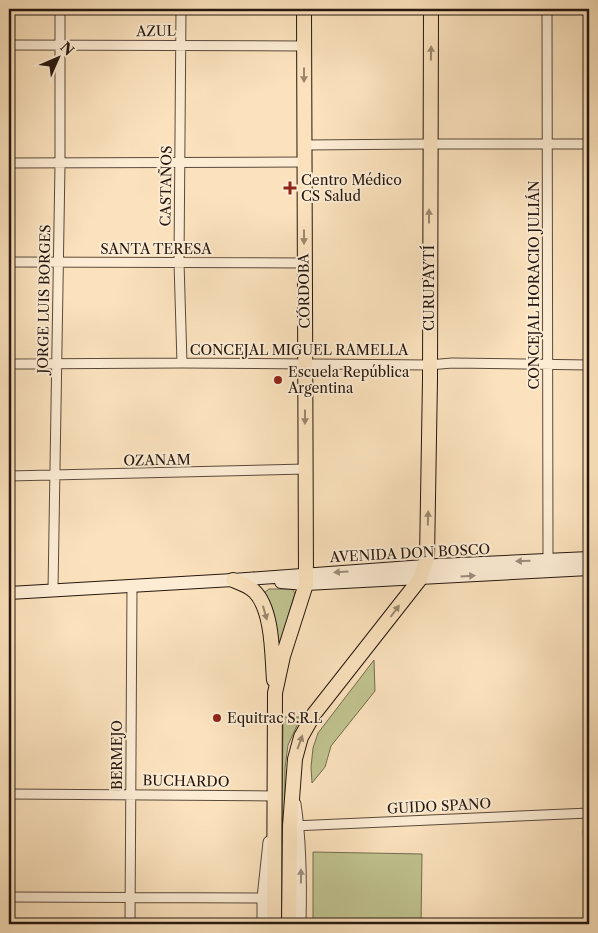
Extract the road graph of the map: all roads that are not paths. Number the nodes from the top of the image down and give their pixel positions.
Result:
1 (60, 9) edge
2 (181, 9) edge
3 (304, 9) edge
4 (431, 9) edge
5 (547, 9) edge
6 (182, 44) junction
7 (9, 45) edge
8 (60, 46) junction
9 (304, 46) junction
10 (430, 144) junction
11 (548, 144) junction
12 (589, 144) edge
13 (304, 145) junction
14 (304, 162) junction
15 (9, 163) edge
16 (180, 163) junction
17 (60, 164) junction
18 (9, 262) edge
19 (58, 262) junction
20 (180, 262) junction
21 (304, 263) junction
22 (182, 363) junction
23 (9, 364) edge
24 (57, 364) junction
25 (305, 364) junction
26 (547, 364) junction
27 (429, 365) junction
28 (589, 365) edge
29 (306, 470) junction
30 (9, 476) edge
31 (56, 476) junction
32 (589, 558) edge
33 (548, 560) junction
34 (589, 568) edge
35 (422, 573) junction
36 (306, 579) junction
37 (233, 580) junction
38 (132, 586) junction
39 (53, 590) junction
40 (9, 593) edge
41 (275, 693) junction
42 (9, 794) edge
43 (131, 794) junction
44 (274, 796) junction
45 (589, 813) edge
46 (294, 826) junction
47 (9, 896) edge
48 (130, 897) junction
49 (263, 898) junction
50 (130, 924) edge
51 (263, 924) edge
52 (274, 924) edge
53 (289, 924) edge
54 (300, 924) edge

1 - 8 street, JORGE LUIS BORGES
2 - 6 street, CASTAÑOS
3 - 9 main road, CÓRDOBA
10 -> 4 main road, CURUPAYTÍ
5 - 11 street, CONCEJAL HORACIO JULIÁN
6 - 8 street, AZUL
6 - 9 street, AZUL
6 - 16 street, CASTAÑOS
7 - 8 street, AZUL
8 - 17 street, JORGE LUIS BORGES
9 -> 13 main road, CÓRDOBA
10 - 11 street
10 - 13 street
27 -> 10 main road, CURUPAYTÍ
11 - 12 street
11 - 26 street, CONCEJAL HORACIO JULIÁN
13 - 14 main road, CÓRDOBA
14 - 16 street
14 -> 21 main road, CÓRDOBA
15 - 17 street
16 - 17 street
16 - 20 street, CASTAÑOS
17 - 19 street, JORGE LUIS BORGES
18 - 19 street, SANTA TERESA
19 - 20 street, SANTA TERESA
19 - 24 street, JORGE LUIS BORGES
20 - 21 street, SANTA TERESA
20 - 22 street, CASTAÑOS
21 - 25 main road, CÓRDOBA
22 - 24 street, CONCEJAL MIGUEL RAMELLA
22 - 25 street, CONCEJAL MIGUEL RAMELLA
23 - 24 street, CONCEJAL MIGUEL RAMELLA
24 - 31 street, JORGE LUIS BORGES
25 - 27 street, CONCEJAL MIGUEL RAMELLA
25 -> 29 main road, CÓRDOBA
26 - 27 street, CONCEJAL MIGUEL RAMELLA
26 - 28 street, CONCEJAL MIGUEL RAMELLA
26 - 33 street, CONCEJAL HORACIO JULIÁN
35 -> 27 main road, CURUPAYTÍ
29 - 31 street, OZANAM
29 - 36 main road, CÓRDOBA
30 - 31 street, OZANAM
31 - 39 street, JORGE LUIS BORGES
32 - 33 main road, AVENIDA DON BOSCO
33 -> 35 main road, AVENIDA DON BOSCO
35 -> 34 main road, AVENIDA DON BOSCO
35 - 36 main road, AVENIDA DON BOSCO
46 -> 35 main road
36 - 37 main road, AVENIDA DON BOSCO
36 - 41 main road, CÓRDOBA
37 - 38 main road, AVENIDA DON BOSCO
37 -> 41 main road
38 - 39 main road, AVENIDA DON BOSCO
38 - 43 street, BERMEJO
39 - 40 main road, AVENIDA DON BOSCO
41 - 44 main road
42 - 43 street, BUCHARDO
43 - 44 street, BUCHARDO
43 - 48 street, BERMEJO
44 - 49 street
44 - 52 main road
45 - 46 street, GUIDO SPANO
46 - 53 main road
54 -> 46 street
47 - 48 street
48 - 49 street
48 - 50 street, BERMEJO
49 - 51 street

